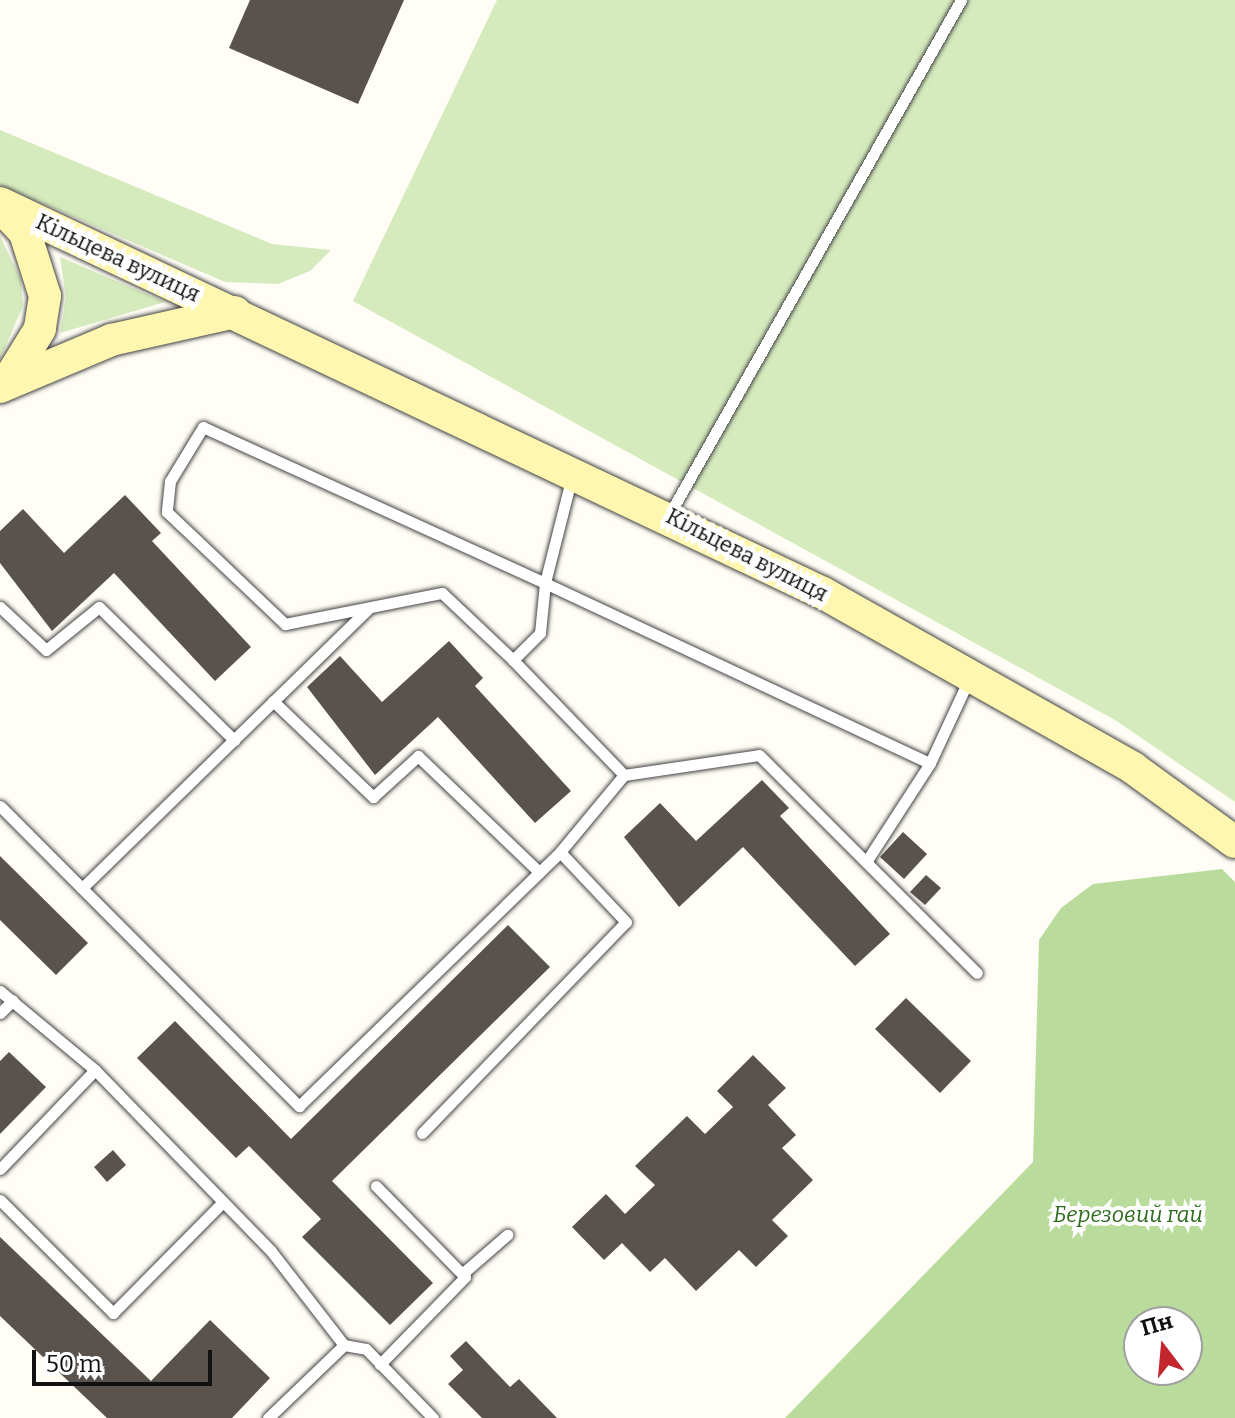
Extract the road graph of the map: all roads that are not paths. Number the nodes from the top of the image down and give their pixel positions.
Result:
1 (961, 0) edge
2 (0, 205) edge
3 (235, 312) junction
4 (2, 386) edge
5 (574, 471) junction
6 (669, 515) junction
7 (545, 583) junction
8 (0, 607) edge
9 (370, 607) junction
10 (513, 660) junction
11 (971, 675) junction
12 (273, 701) junction
13 (234, 740) junction
14 (930, 763) junction
15 (624, 775) junction
16 (0, 806) edge
17 (1235, 842) edge
18 (560, 852) junction
19 (866, 862) junction
20 (539, 872) junction
21 (82, 888) junction
22 (977, 973) dead end
23 (0, 991) edge
24 (13, 1000) junction
25 (0, 1013) edge
26 (95, 1070) junction
27 (422, 1133) dead end
28 (0, 1169) edge
29 (376, 1186) dead end
30 (0, 1200) edge
31 (223, 1202) junction
32 (507, 1235) dead end
33 (462, 1274) junction
34 (344, 1345) junction
35 (380, 1364) junction
36 (428, 1417) edge
37 (268, 1418) edge

1 - 6 lane
2 - 3 main road, Кільцева вулиця
2 - 4 main road, Кільцева вулиця
3 - 4 main road, Кільцева вулиця
3 - 5 main road, Кільцева вулиця
5 - 6 main road, Кільцева вулиця
5 - 7 lane
6 - 11 main road, Кільцева вулиця
7 - 9 lane
7 - 10 lane
7 - 14 lane
8 - 13 lane
9 - 10 lane
9 - 12 lane
10 - 15 lane
11 - 14 lane
11 - 17 main road, Кільцева вулиця
12 - 13 lane
12 - 20 lane
13 - 21 lane
14 - 19 lane
15 - 18 lane
15 - 19 lane
16 - 21 lane
18 - 20 lane
18 - 27 lane
19 - 22 lane
20 - 21 lane
23 - 24 lane
24 - 25 lane
24 - 26 lane
26 - 28 lane
26 - 31 lane
29 - 33 lane
30 - 31 lane
31 - 34 lane
32 - 33 lane
33 - 35 lane
34 - 35 lane
34 - 37 lane
35 - 36 lane

